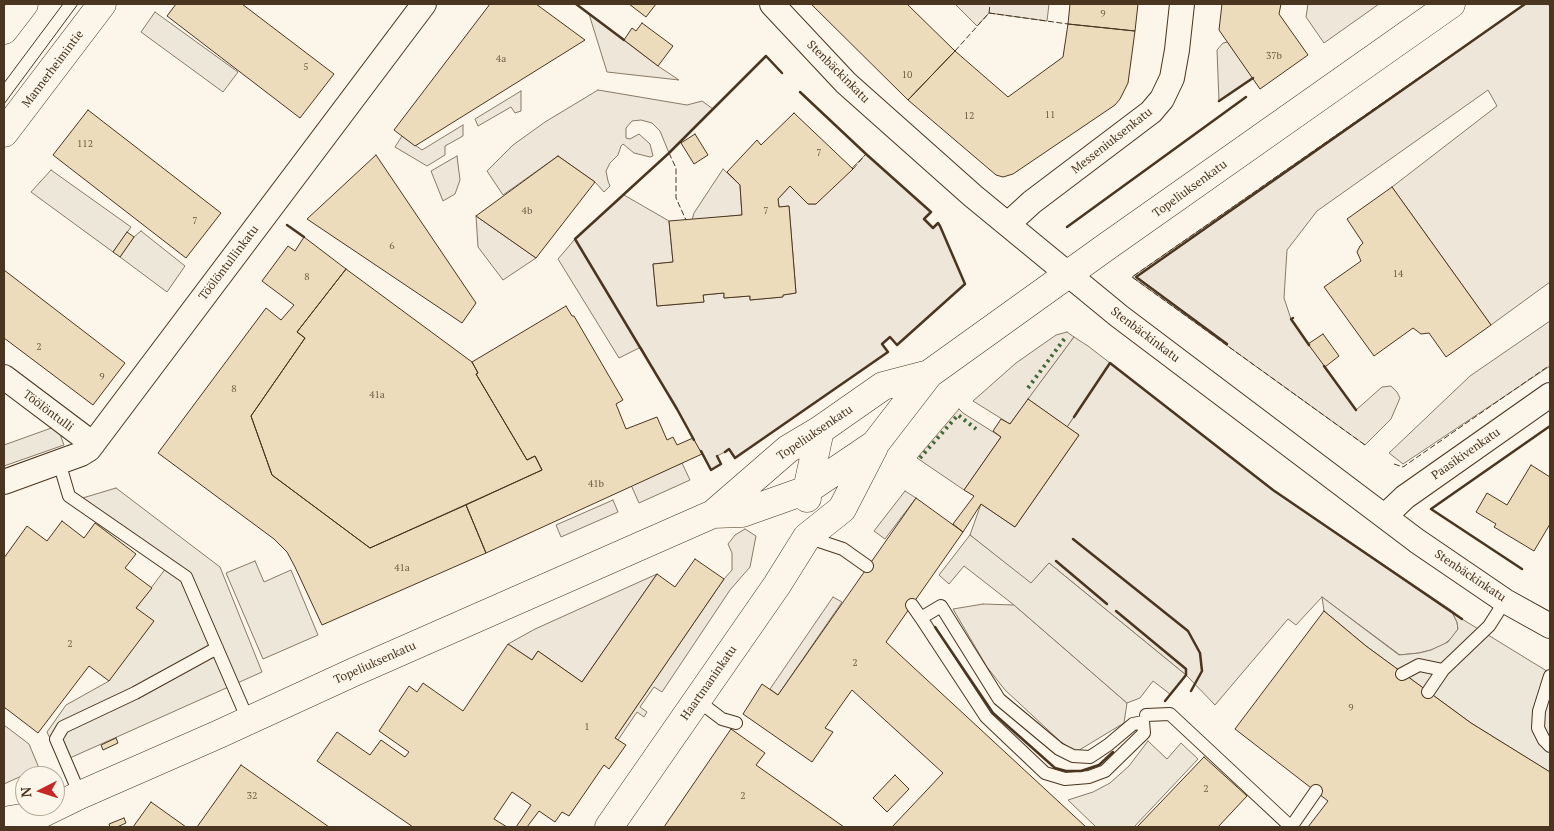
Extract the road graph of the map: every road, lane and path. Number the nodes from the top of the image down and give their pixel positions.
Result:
1 (24, 4) edge
2 (102, 4) edge
3 (424, 4) edge
4 (772, 4) edge
5 (1182, 4) edge
6 (1451, 4) edge
7 (4, 30) edge
8 (4, 134) edge
9 (1008, 224) junction
10 (1068, 274) junction
11 (929, 374) junction
12 (4, 377) edge
13 (1550, 395) edge
14 (820, 430) junction
15 (93, 444) junction
16 (876, 444) junction
17 (60, 462) junction
18 (4, 482) edge
19 (807, 490) junction
20 (713, 514) junction
21 (1385, 516) junction
22 (807, 538) junction
23 (867, 566) dead end
24 (1505, 600) junction
25 (912, 605) dead end
26 (921, 618) junction
27 (1550, 626) edge
28 (216, 648) junction
29 (1443, 670) junction
30 (1402, 674) dead end
31 (1550, 676) edge
32 (1428, 692) dead end
33 (698, 700) junction
34 (1146, 715) dead end
35 (248, 720) junction
36 (736, 723) dead end
37 (1550, 746) edge
38 (1316, 791) dead end
39 (80, 795) junction
40 (4, 821) edge
41 (34, 821) edge
42 (609, 827) edge
43 (1291, 827) edge

1 - 7 main road
2 - 8 main road, Mannerheimintie
3 - 15 street, Töölöntullinkatu
4 - 9 street, Stenbäckinkatu
5 - 9 street, Messeniuksenkatu
6 - 10 main road, Topeliuksenkatu
9 - 10 street, Stenbäckinkatu
10 - 11 main road, Topeliuksenkatu
10 - 21 street, Stenbäckinkatu
11 - 14 main road, Topeliuksenkatu
11 - 16 main road, Topeliuksenkatu
12 - 15 street, Töölöntulli
13 - 21 street, Paasikivenkatu
14 - 19 main road
14 - 20 main road, Topeliuksenkatu
15 - 17 street, Töölöntullinkatu
16 - 19 main road, Topeliuksenkatu
16 - 22 main road, Haartmaninkatu
17 - 18 street, Töölöntullinkatu
17 - 28 lane
19 - 20 main road, Topeliuksenkatu
19 - 22 main road
20 - 35 main road, Topeliuksenkatu
21 - 24 street, Stenbäckinkatu
22 - 23 lane
22 - 33 main road, Haartmaninkatu
24 - 27 street, Stenbäckinkatu
24 - 29 lane
25 - 26 lane
26 - 26 lane
28 - 35 lane
28 - 39 lane
29 - 30 lane
29 - 32 lane
31 - 37 lane
33 - 36 lane
33 - 42 main road, Haartmaninkatu
34 - 43 lane
35 - 39 main road, Topeliuksenkatu
38 - 43 lane
39 - 41 main road, Topeliuksenkatu
40 - 41 main road, Topeliuksenkatu

